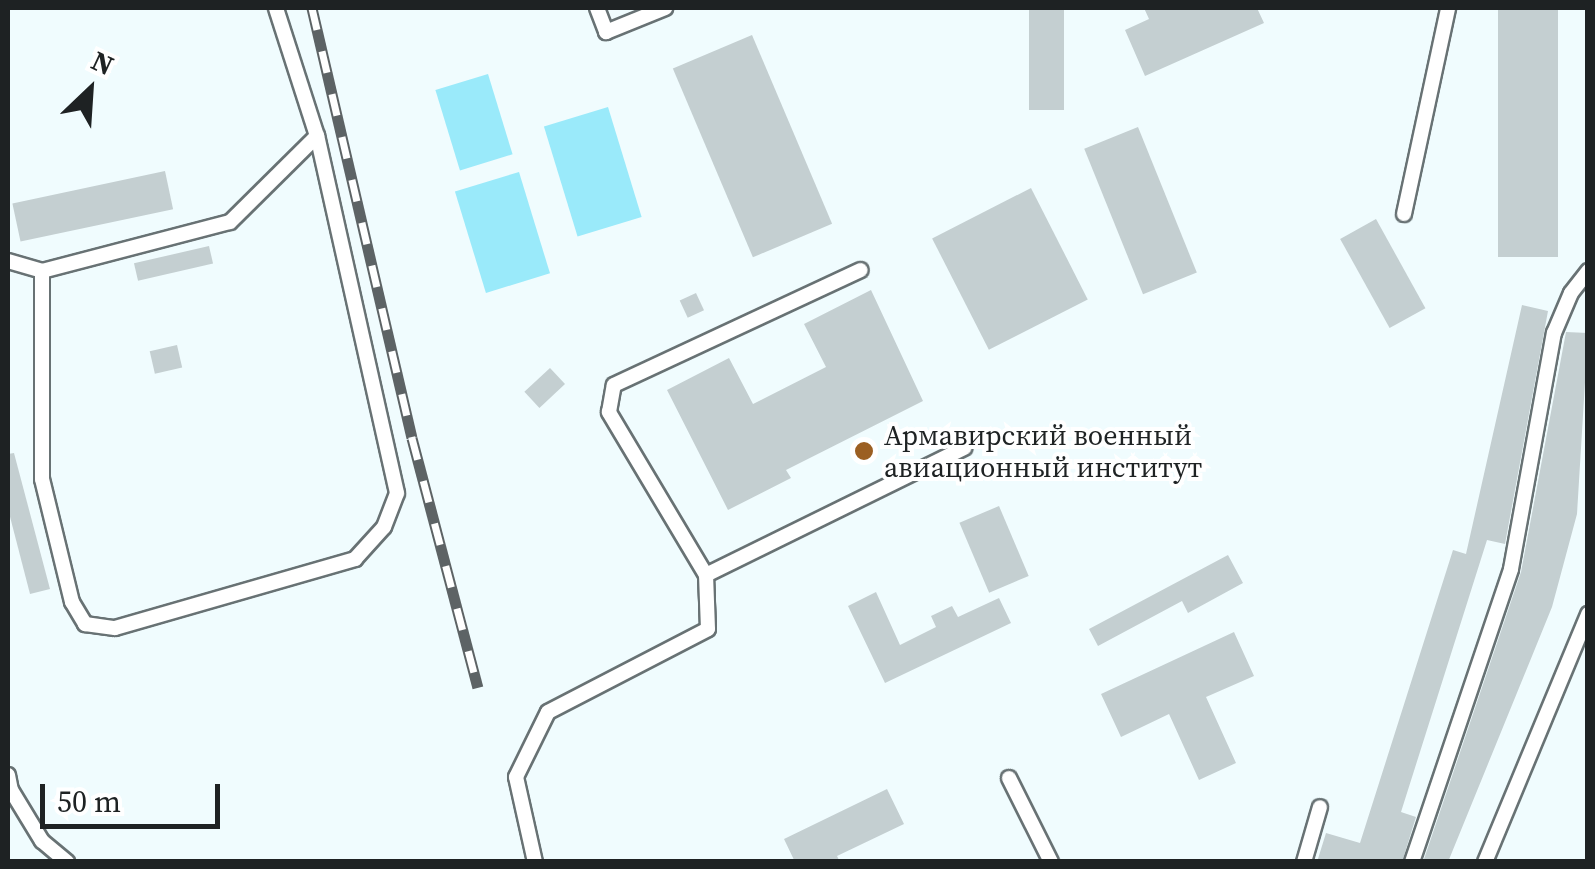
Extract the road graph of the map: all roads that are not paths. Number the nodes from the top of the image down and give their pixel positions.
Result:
1 (276, 8) edge
2 (597, 8) edge
3 (665, 8) edge
4 (1448, 8) edge
5 (317, 136) junction
6 (1404, 214) dead end
7 (8, 261) edge
8 (861, 270) dead end
9 (42, 271) junction
10 (1588, 271) edge
11 (964, 448) dead end
12 (706, 575) junction
13 (1588, 614) edge
14 (8, 775) edge
15 (1009, 778) dead end
16 (1320, 807) dead end
17 (67, 862) edge
18 (535, 862) edge
19 (1050, 862) edge
20 (1304, 862) edge
21 (1412, 862) edge
22 (1485, 862) edge

1 - 5 lane
2 - 3 lane
4 - 6 lane
5 - 9 lane
5 - 9 lane
7 - 9 lane
8 - 12 lane
10 - 21 lane
11 - 12 lane
12 - 18 lane
13 - 22 lane
14 - 17 lane
15 - 19 lane
16 - 20 lane

